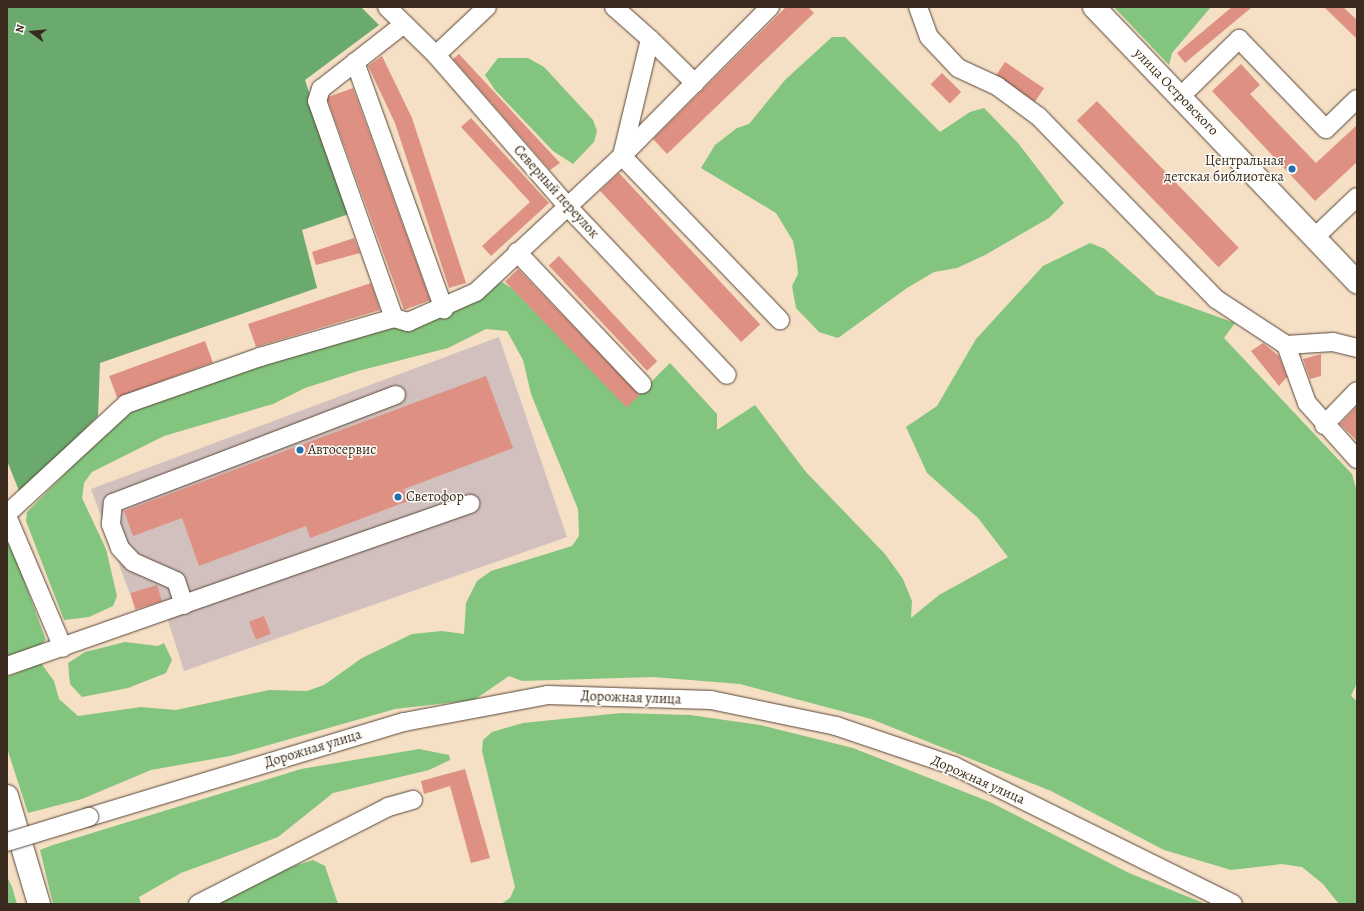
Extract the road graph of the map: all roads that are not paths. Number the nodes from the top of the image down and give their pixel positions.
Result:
1 (387, 7) edge
2 (487, 7) edge
3 (614, 7) edge
4 (770, 7) edge
5 (918, 7) edge
6 (1094, 7) edge
7 (404, 24) junction
8 (650, 38) junction
9 (436, 55) junction
10 (355, 62) junction
11 (695, 83) junction
12 (1180, 97) junction
13 (1357, 99) edge
14 (622, 156) junction
15 (1357, 196) edge
16 (568, 207) junction
17 (1314, 238) junction
18 (517, 252) junction
19 (1355, 275) edge
20 (444, 309) junction
21 (394, 318) junction
22 (780, 320) dead end
23 (1286, 345) junction
24 (1357, 348) edge
25 (727, 375) dead end
26 (642, 384) dead end
27 (1357, 391) edge
28 (396, 395) dead end
29 (1324, 425) junction
30 (1357, 459) edge
31 (470, 504) dead end
32 (7, 515) edge
33 (184, 605) junction
34 (62, 648) junction
35 (7, 666) edge
36 (7, 796) edge
37 (413, 800) dead end
38 (7, 842) edge
39 (40, 904) edge
40 (198, 904) edge
41 (1233, 904) edge

1 - 7 street, Северный переулок
2 - 9 street
3 - 8 street
4 - 11 street
5 - 23 street
6 - 12 main road, улица Островского
7 - 9 street, Северный переулок
7 - 10 street
8 - 11 street
8 - 14 street
9 - 16 street, Северный переулок
10 - 20 street
10 - 21 street
11 - 14 street
12 - 13 street
12 - 17 main road, улица Островского
14 - 16 street
14 - 22 street
15 - 17 street
16 - 18 street
16 - 25 street, Северный переулок
17 - 19 main road, улица Островского
18 - 20 street
18 - 26 street
20 - 21 street
21 - 32 street
23 - 24 street
23 - 29 street
27 - 29 street
28 - 33 street
29 - 30 street
31 - 33 street
32 - 34 street
33 - 34 street
34 - 35 street
36 - 39 main road
37 - 40 street
38 - 41 street, Дорожная улица, bridge

